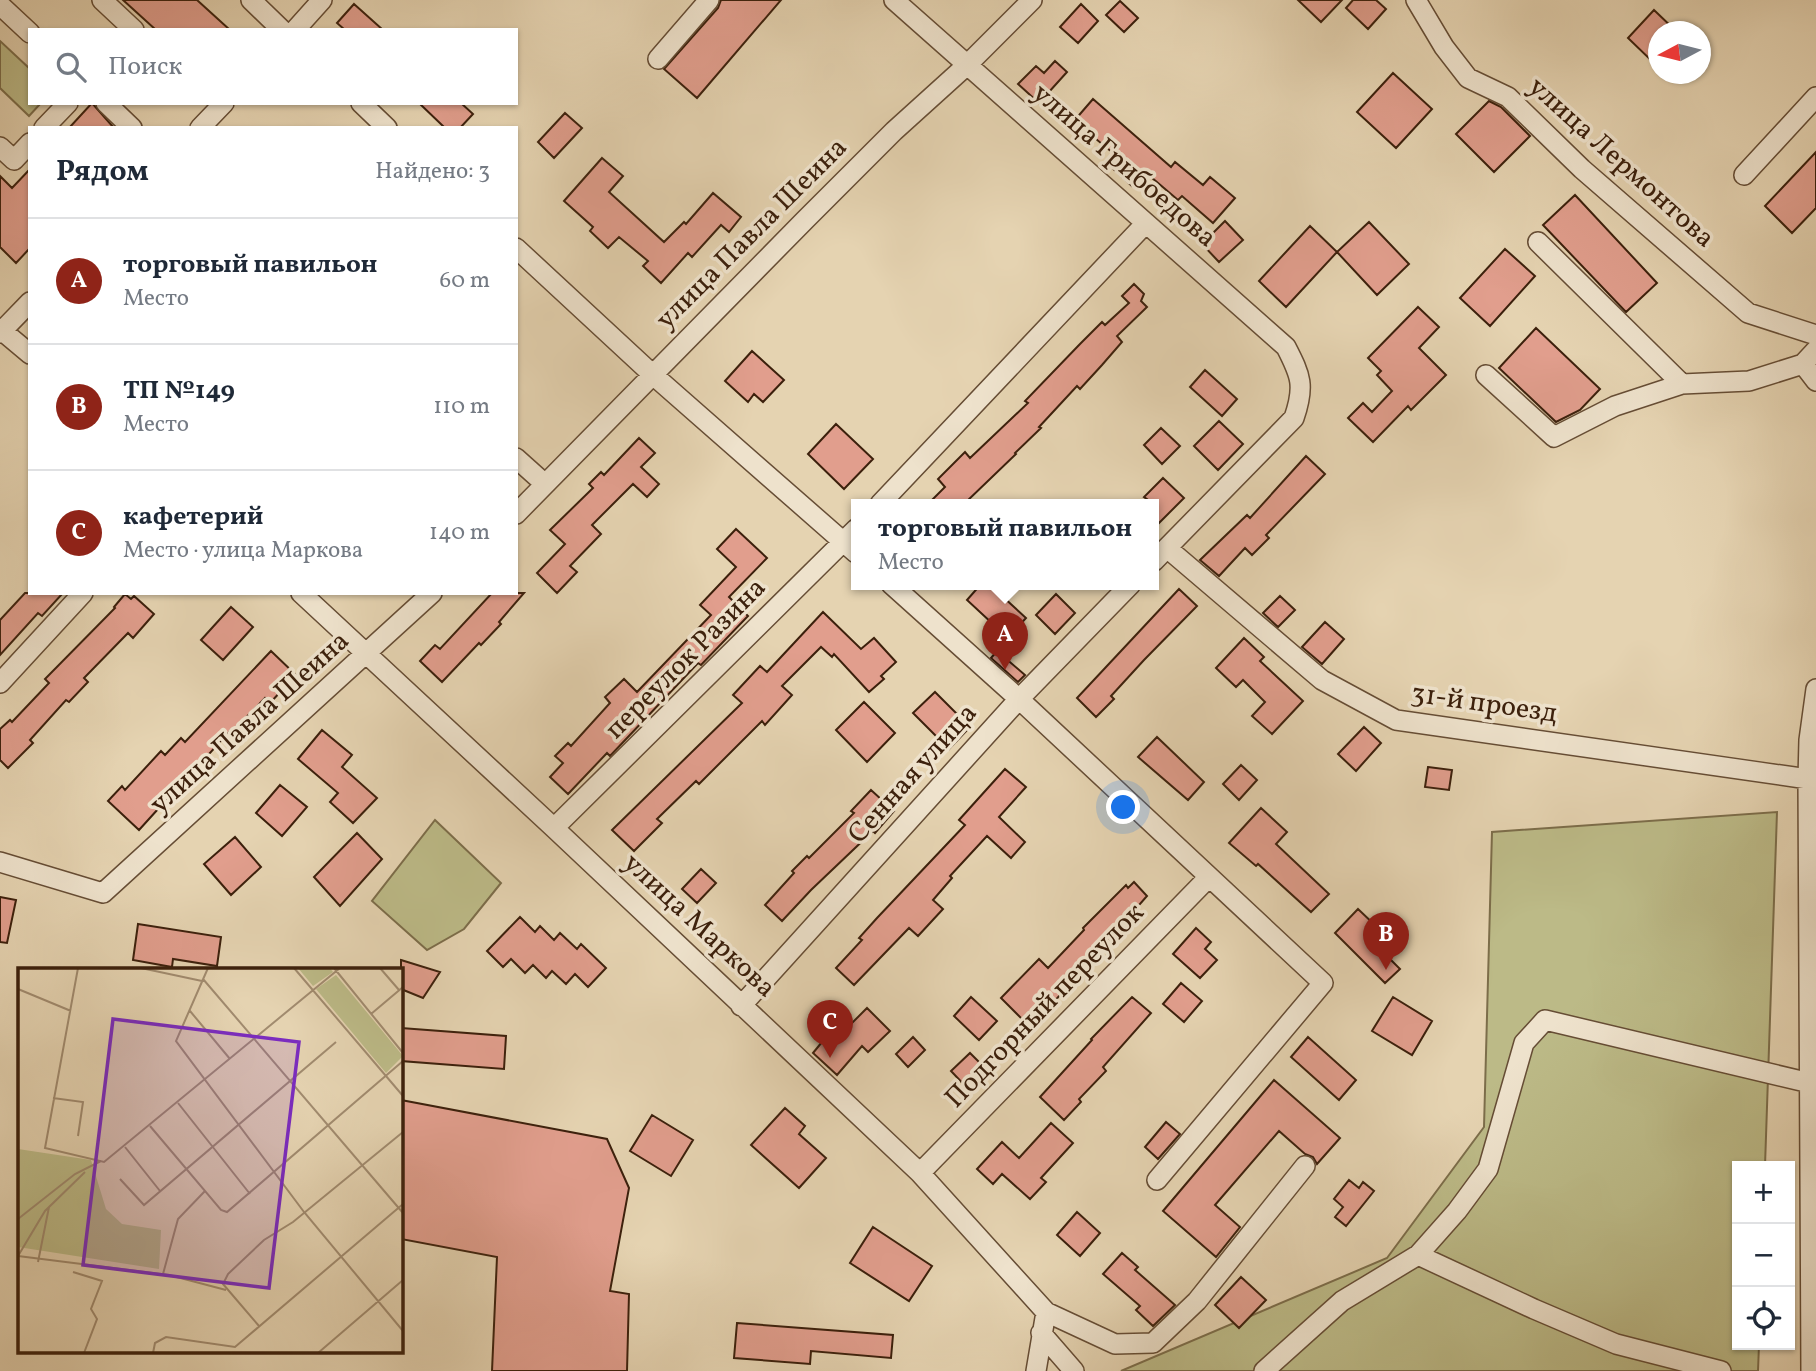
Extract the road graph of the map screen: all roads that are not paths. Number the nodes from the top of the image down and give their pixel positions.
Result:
1 (102, 0) edge
2 (251, 0) edge
3 (322, 0) edge
4 (709, 0) edge
5 (894, 0) edge
6 (1032, 0) edge
7 (1416, 0) edge
8 (0, 5) edge
9 (132, 28) edge
10 (280, 28) edge
11 (297, 28) edge
12 (28, 31) edge
13 (658, 59) dead end
14 (967, 65) junction
15 (1816, 97) edge
16 (66, 105) edge
17 (108, 105) edge
18 (219, 105) edge
19 (363, 105) edge
20 (46, 126) edge
21 (130, 126) edge
22 (202, 126) edge
23 (385, 126) edge
24 (28, 145) edge
25 (0, 147) edge
26 (1744, 175) dead end
27 (1146, 223) junction
28 (1538, 242) dead end
29 (518, 250) edge
30 (28, 304) edge
31 (1, 331) edge
32 (1816, 335) edge
33 (28, 352) edge
34 (1810, 357) edge
35 (652, 374) junction
36 (1486, 376) dead end
37 (1816, 381) edge
38 (1682, 384) junction
39 (518, 460) edge
40 (545, 484) junction
41 (885, 499) edge
42 (518, 512) edge
43 (851, 541) edge
44 (851, 543) edge
45 (1160, 554) edge
46 (898, 590) edge
47 (1125, 590) edge
48 (81, 595) edge
49 (303, 595) edge
50 (430, 595) edge
51 (366, 655) junction
52 (0, 683) edge
53 (1816, 689) edge
54 (1019, 699) junction
55 (1808, 779) junction
56 (554, 828) junction
57 (0, 862) edge
58 (1209, 877) junction
59 (741, 1006) junction
60 (1810, 1083) junction
61 (1305, 1166) dead end
62 (920, 1173) junction
63 (1157, 1180) dead end
64 (1418, 1255) junction
65 (1046, 1312) junction
66 (1041, 1333) junction
67 (1036, 1371) edge
68 (1074, 1371) edge
69 (1264, 1371) edge
70 (1721, 1371) edge
71 (1811, 1371) edge

1 - 9 street
2 - 10 street
3 - 11 street
4 - 13 street
5 - 14 street, улица Грибоедова
6 - 14 street, улица Павла Шеина
7 - 32 street, улица Лермонтова
8 - 12 street
14 - 27 street, улица Грибоедова
14 - 35 street, улица Павла Шеина
15 - 26 street
16 - 20 street
17 - 21 street
18 - 22 street
19 - 23 street
24 - 25 street
27 - 41 street
27 - 45 street, улица Грибоедова
28 - 38 street
29 - 35 street
30 - 31 street
31 - 33 street
34 - 37 street
34 - 38 street
35 - 40 street, улица Павла Шеина
35 - 43 street
36 - 38 street
39 - 40 street
40 - 42 street, улица Павла Шеина
44 - 56 street, переулок Разина
45 - 55 street, 31-й проезд
46 - 54 street
47 - 54 street, Сенная улица
48 - 52 street
49 - 51 street, улица Маркова
50 - 51 street, улица Павла Шеина
51 - 56 street, улица Маркова
51 - 57 street, улица Павла Шеина
53 - 55 street
54 - 58 street
54 - 59 street, Сенная улица
55 - 60 street
56 - 59 street, улица Маркова
58 - 62 street, Подгорный переулок
58 - 63 street
59 - 62 street, улица Маркова
60 - 64 street
60 - 71 street
61 - 65 street
62 - 65 street, улица Маркова
64 - 69 street
64 - 70 street
65 - 66 street
66 - 67 street
66 - 68 street

